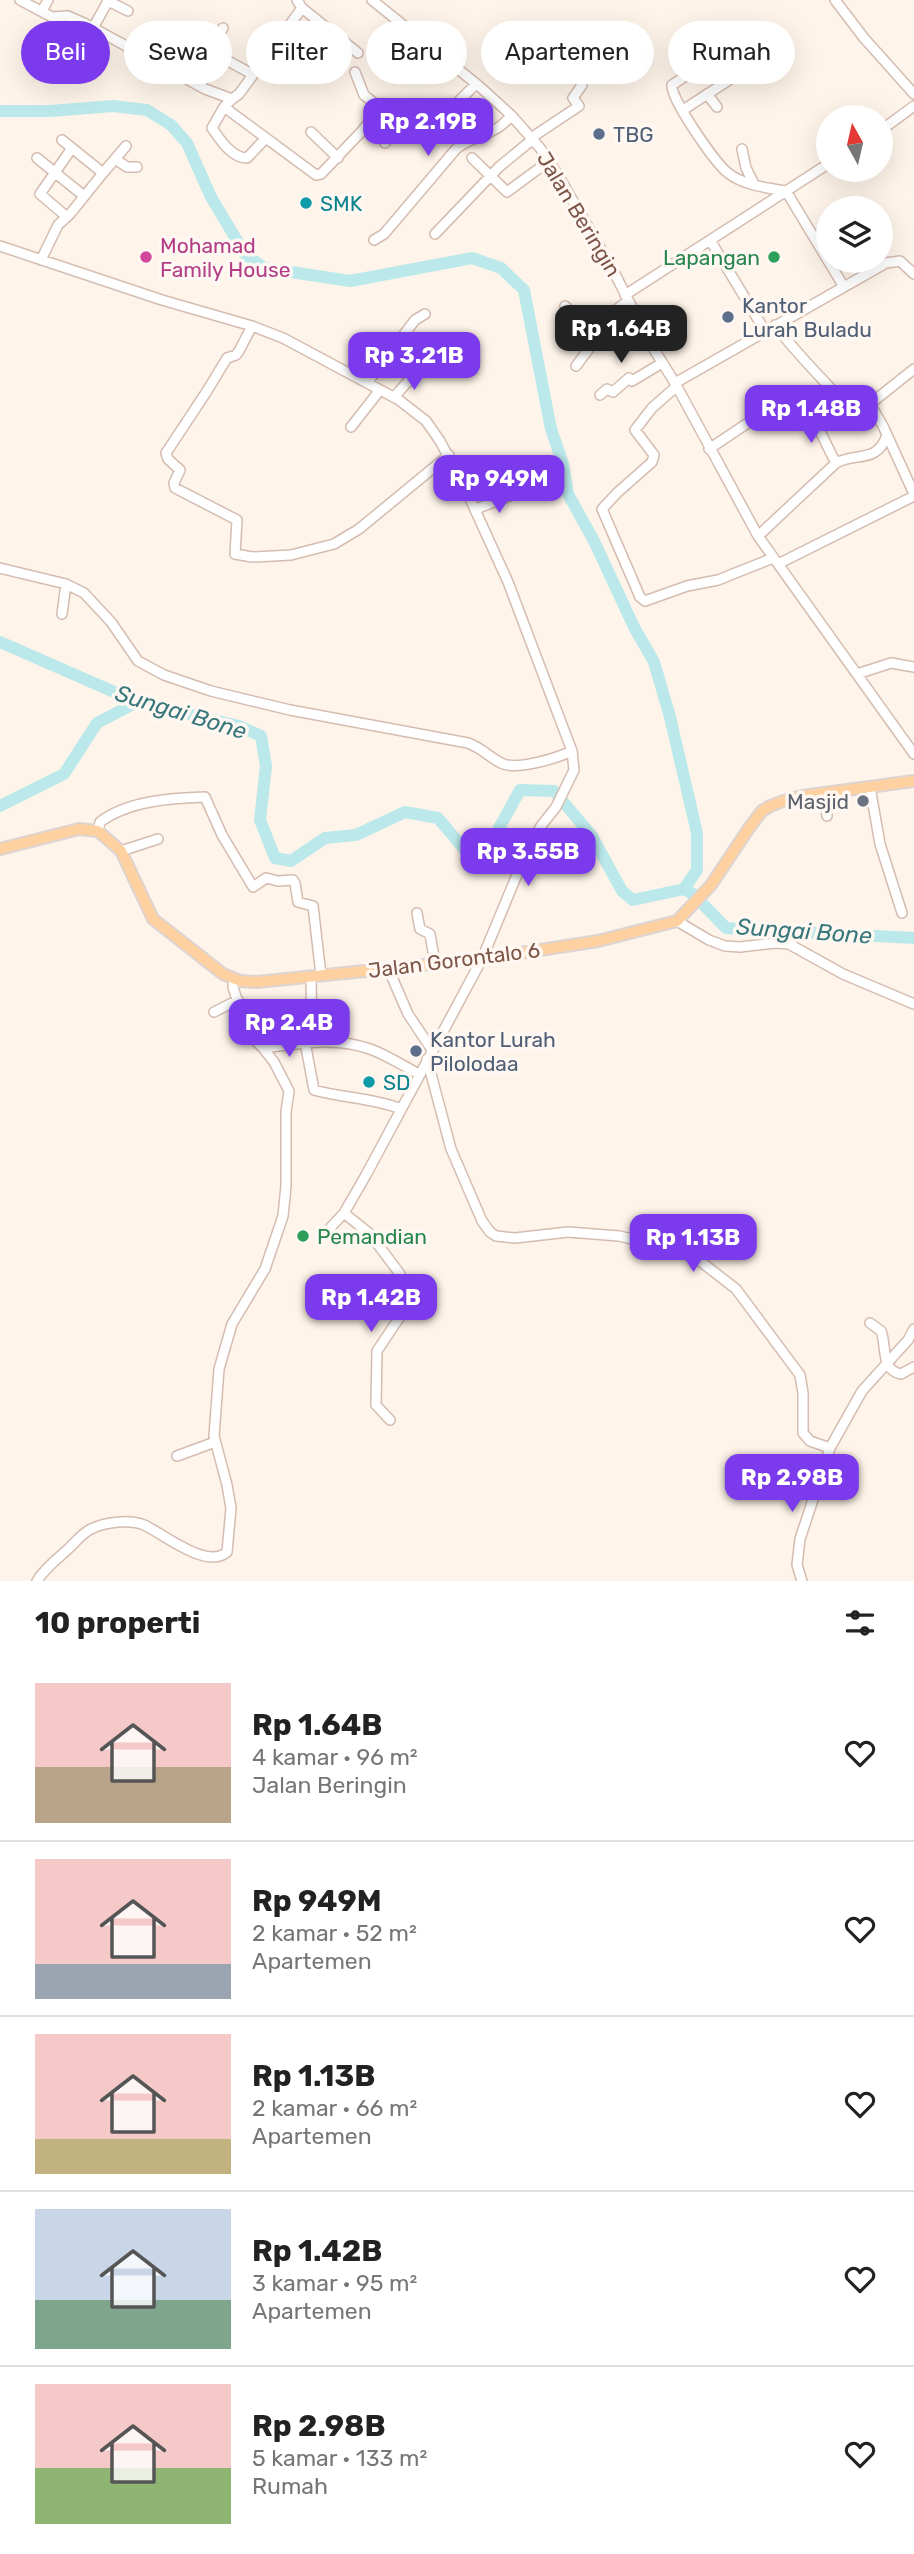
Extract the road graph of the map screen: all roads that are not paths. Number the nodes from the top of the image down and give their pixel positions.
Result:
1 (20, 0) edge
2 (48, 0) edge
3 (372, 0) edge
4 (835, 0) edge
5 (107, 1) edge
6 (300, 4) edge
7 (128, 11) dead end
8 (42, 12) junction
9 (78, 21) edge
10 (97, 21) edge
11 (289, 21) edge
12 (318, 21) edge
13 (110, 37) edge
14 (352, 49) edge
15 (358, 53) dead end
16 (355, 72) dead end
17 (246, 83) edge
18 (476, 84) junction
19 (582, 85) dead end
20 (200, 86) joint
21 (707, 94) junction
22 (914, 94) edge
23 (232, 99) junction
24 (223, 107) junction
25 (382, 107) junction
26 (717, 107) dead end
27 (682, 110) junction
28 (913, 111) edge
29 (511, 115) junction
30 (400, 123) junction
31 (893, 123) edge
32 (311, 132) dead end
33 (266, 138) junction
34 (532, 138) junction
35 (62, 140) dead end
36 (385, 143) dead end
37 (126, 146) dead end
38 (72, 148) junction
39 (742, 149) dead end
40 (37, 158) dead end
41 (338, 158) junction
42 (472, 158) dead end
43 (115, 159) junction
44 (549, 161) junction
45 (137, 167) dead end
46 (55, 171) junction
47 (816, 172) edge
48 (103, 173) junction
49 (490, 176) junction
50 (754, 184) junction
51 (786, 191) junction
52 (84, 196) junction
53 (67, 217) junction
54 (435, 234) dead end
55 (374, 240) dead end
56 (710, 240) junction
57 (0, 246) edge
58 (41, 260) junction
59 (914, 274) edge
60 (844, 287) junction
61 (627, 298) junction
62 (565, 306) dead end
63 (425, 314) dead end
64 (582, 324) junction
65 (775, 325) junction
66 (252, 326) junction
67 (765, 331) junction
68 (394, 347) junction
69 (662, 363) junction
70 (576, 366) dead end
71 (421, 367) dead end
72 (914, 369) edge
73 (353, 374) junction
74 (367, 383) junction
75 (676, 385) junction
76 (380, 390) junction
77 (600, 395) dead end
78 (394, 397) junction
79 (870, 404) junction
80 (352, 427) dead end
81 (887, 435) junction
82 (709, 449) junction
83 (449, 455) junction
84 (836, 463) junction
85 (510, 477) dead end
86 (466, 489) junction
87 (512, 495) dead end
88 (914, 495) edge
89 (475, 509) junction
90 (758, 536) junction
91 (776, 561) junction
92 (0, 568) edge
93 (66, 584) junction
94 (62, 614) dead end
95 (914, 667) edge
96 (857, 674) junction
97 (572, 751) junction
98 (914, 754) edge
99 (914, 781) edge
100 (870, 787) junction
101 (823, 793) junction
102 (827, 816) dead end
103 (98, 831) junction
104 (158, 839) dead end
105 (0, 849) edge
106 (121, 851) junction
107 (417, 913) dead end
108 (902, 913) dead end
109 (680, 919) junction
110 (482, 959) junction
111 (435, 963) junction
112 (388, 968) junction
113 (316, 976) junction
114 (234, 978) junction
115 (238, 1000) junction
116 (914, 1004) edge
117 (214, 1012) dead end
118 (309, 1042) junction
119 (263, 1048) junction
120 (430, 1055) junction
121 (419, 1074) junction
122 (401, 1109) junction
123 (344, 1213) junction
124 (331, 1227) dead end
125 (870, 1323) dead end
126 (914, 1329) edge
127 (887, 1364) junction
128 (914, 1367) edge
129 (390, 1420) dead end
130 (215, 1442) junction
131 (830, 1448) junction
132 (177, 1455) dead end
133 (37, 1581) edge
134 (802, 1581) edge

1 - 8 street
2 - 8 street
3 - 18 street, Jalan Beringin
4 - 22 street
5 - 7 street
5 - 10 street
6 - 11 street
6 - 12 street
8 - 9 street
13 - 20 street
14 - 15 street
16 - 25 street
17 - 23 street
18 - 29 street, Jalan Beringin
18 - 30 street
19 - 34 street
20 - 23 street
21 - 26 street
21 - 27 street
21 - 27 street
23 - 24 street
24 - 33 street
24 - 33 street
25 - 30 street
25 - 41 street
27 - 50 street
28 - 31 street
29 - 34 street, Jalan Beringin
29 - 55 street
30 - 36 street
32 - 41 street
33 - 41 street
34 - 44 street, Jalan Beringin
34 - 49 street
35 - 38 street
37 - 43 street
38 - 46 street
38 - 48 street
39 - 50 street
40 - 46 street
42 - 49 street
43 - 45 street
43 - 48 street
44 - 49 street
44 - 61 street, Jalan Beringin
46 - 52 street
46 - 53 street
47 - 51 street
48 - 52 street
49 - 54 street
50 - 51 street
51 - 56 street
51 - 60 street
52 - 53 street
53 - 58 street
56 - 61 street
56 - 67 street
57 - 58 street
58 - 66 street
59 - 60 street
60 - 65 street
61 - 64 street
61 - 69 street, Jalan Beringin
62 - 64 street
63 - 68 street
64 - 70 street
65 - 67 street
65 - 79 street
66 - 73 street
66 - 83 street
67 - 75 street
68 - 73 street
68 - 74 street
69 - 75 street, Jalan Beringin
69 - 77 street
71 - 78 street
72 - 79 street
73 - 74 street
74 - 76 street
75 - 82 street, Jalan Beringin
75 - 91 street
76 - 78 street
76 - 80 street
78 - 83 street
79 - 81 street
81 - 84 street
81 - 88 street
82 - 84 street
82 - 90 street, Jalan Beringin
83 - 86 street
84 - 90 street
85 - 86 street
86 - 89 street
87 - 89 street
88 - 91 street
89 - 97 street
90 - 91 street, Jalan Beringin
91 - 96 street, Jalan Beringin
92 - 93 street
93 - 94 street
93 - 97 street
95 - 96 street
96 - 98 street, Jalan Beringin
97 - 110 street
99 - 100 main road
100 - 101 main road
100 - 108 street
101 - 102 street
101 - 109 main road
103 - 105 main road
103 - 106 main road, Jalan Gorontalo 6
103 - 113 street
104 - 106 street
106 - 114 main road, Jalan Gorontalo 6
107 - 111 street
109 - 110 main road, Jalan Gorontalo 6
109 - 116 street
110 - 111 main road, Jalan Gorontalo 6
110 - 120 street
111 - 112 main road, Jalan Gorontalo 6
112 - 113 main road, Jalan Gorontalo 6
112 - 120 street
113 - 114 main road, Jalan Gorontalo 6
113 - 118 street
114 - 115 street
115 - 117 street
115 - 119 street
118 - 119 street
118 - 121 street
118 - 122 street
119 - 130 street
120 - 121 street
120 - 131 street
121 - 122 street
122 - 123 street
123 - 124 street
123 - 129 street
125 - 127 street
126 - 127 street
127 - 128 street
127 - 131 street
130 - 132 street
130 - 133 street
131 - 134 street

